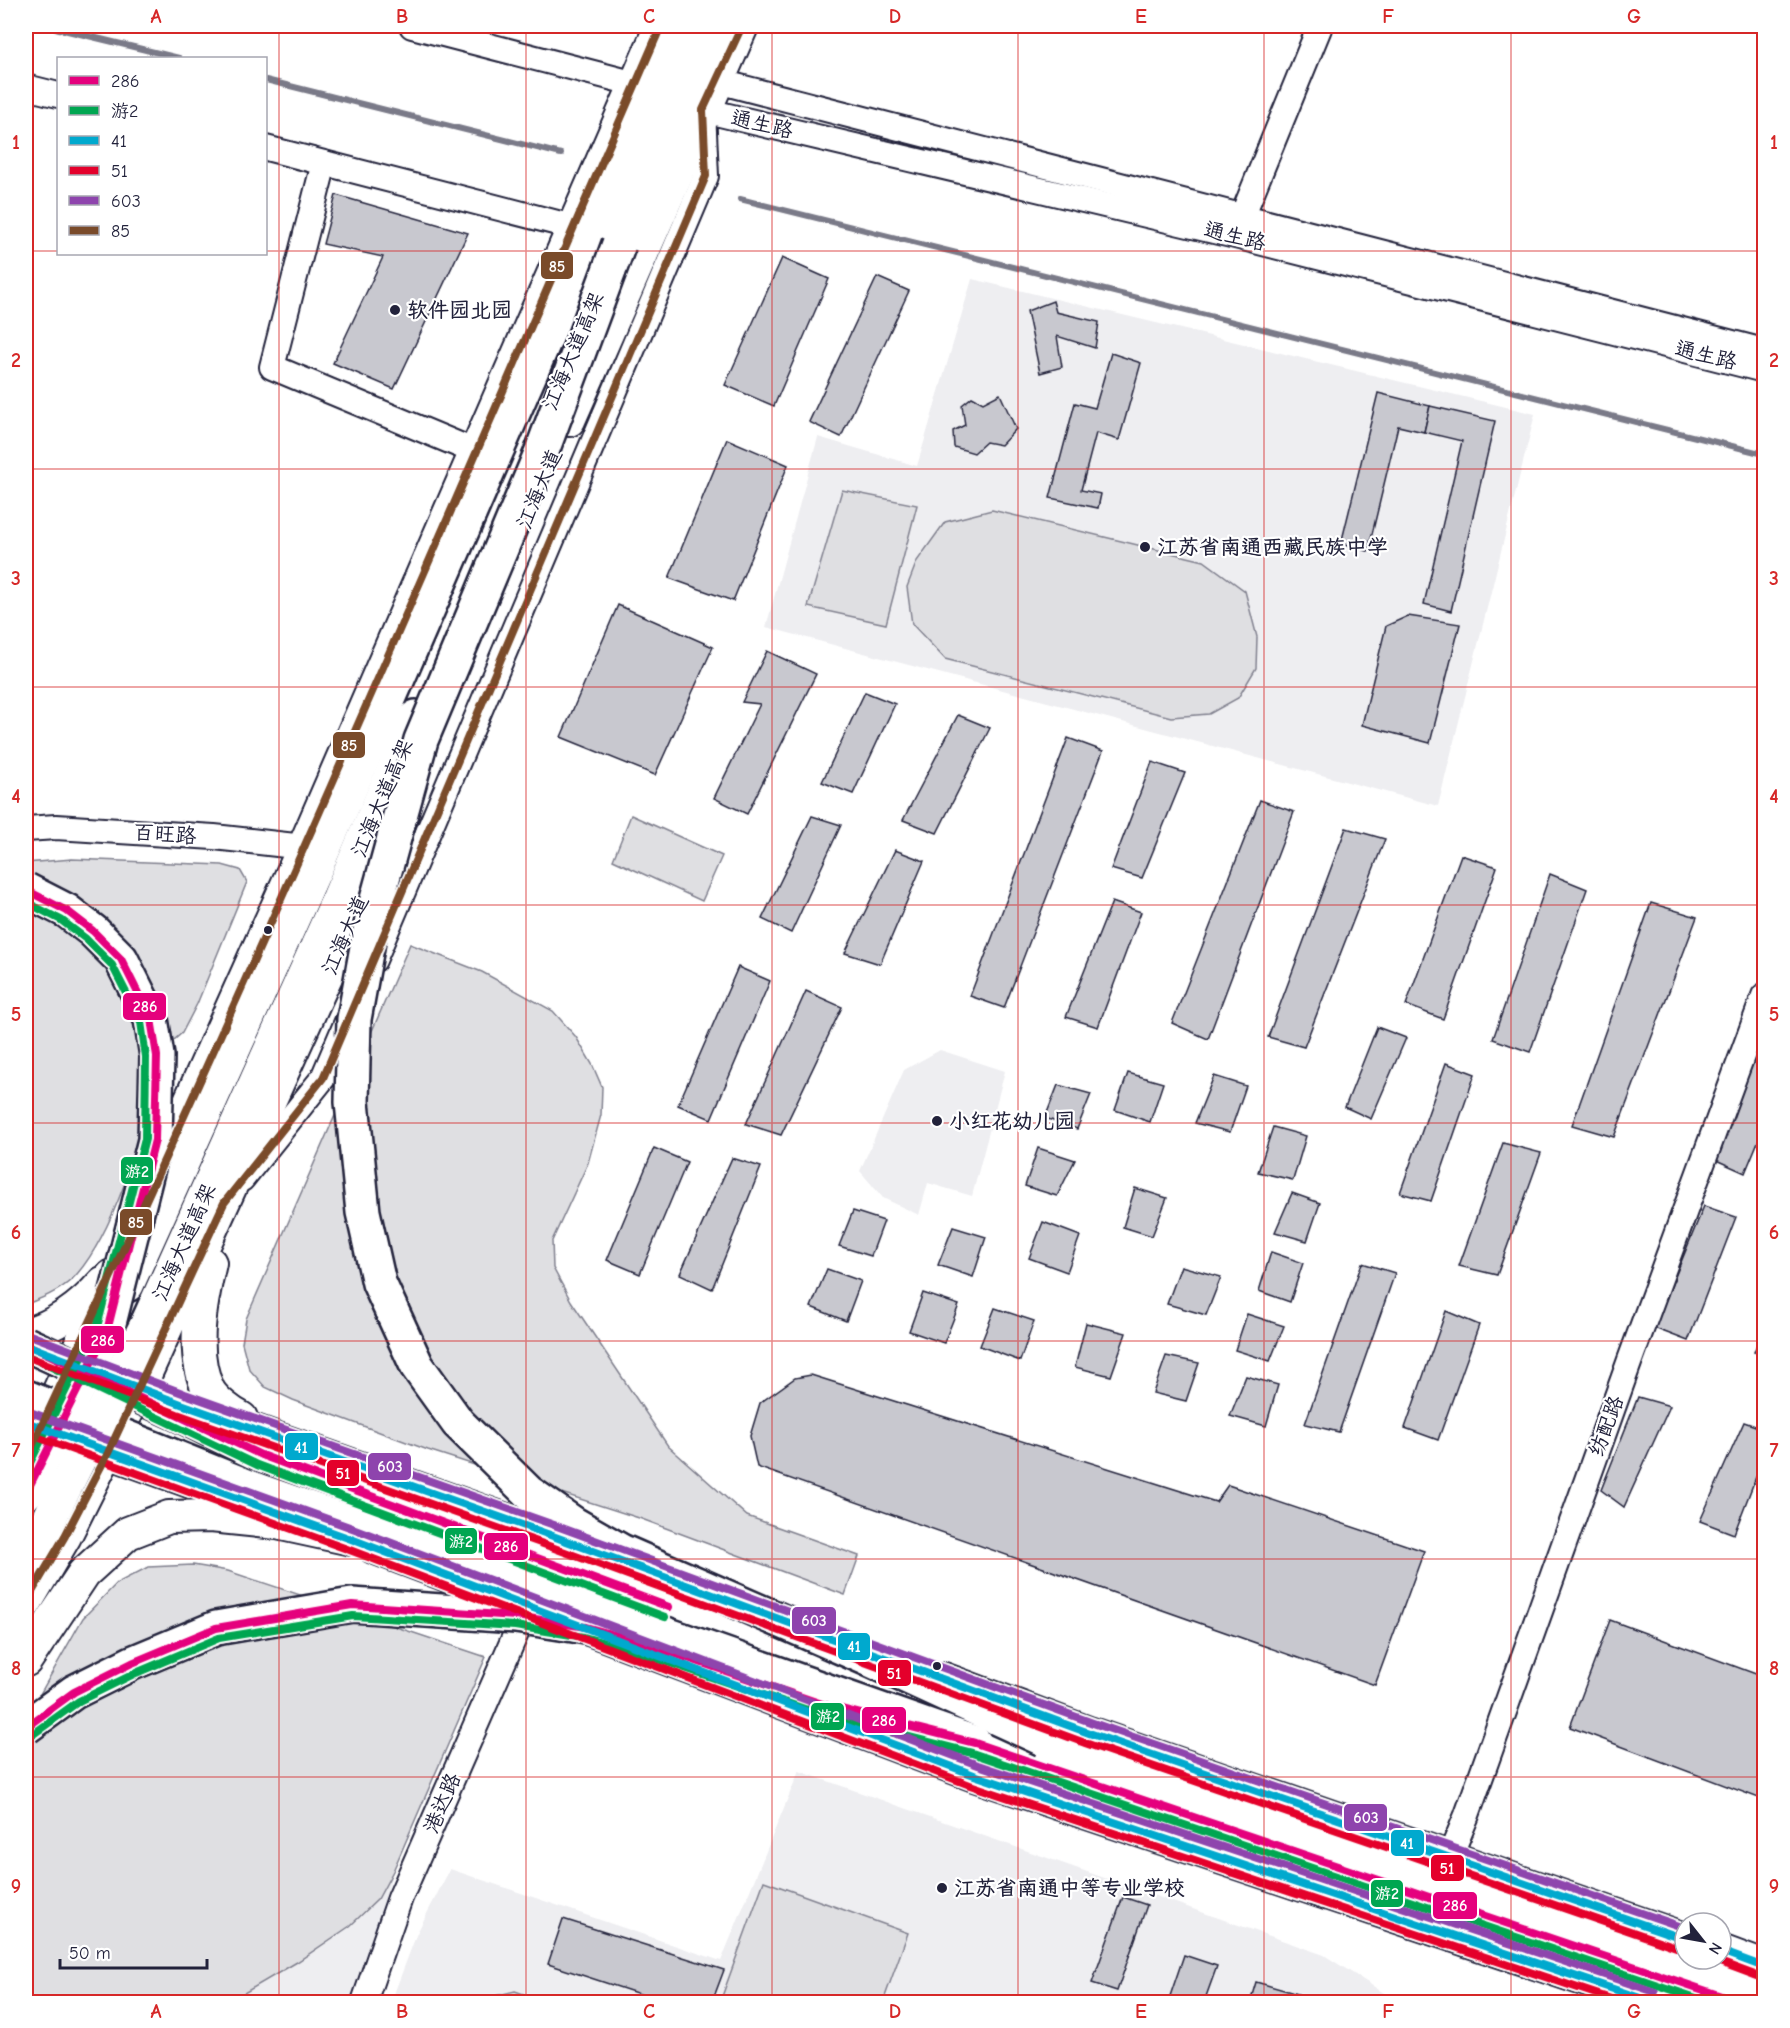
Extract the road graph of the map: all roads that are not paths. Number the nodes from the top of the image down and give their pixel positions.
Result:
1 (412, 26) edge
2 (661, 26) edge
3 (681, 26) edge
4 (715, 26) edge
5 (742, 26) edge
6 (1320, 26) edge
7 (717, 81) junction
8 (636, 84) junction
9 (26, 87) edge
10 (57, 95) edge
11 (703, 110) junction
12 (267, 148) edge
13 (324, 163) junction
14 (1238, 225) junction
15 (573, 226) junction
16 (619, 244) junction
17 (1764, 351) edge
18 (1764, 370) edge
19 (476, 452) junction
20 (26, 829) edge
21 (304, 847) junction
22 (26, 890) edge
23 (1764, 996) edge
24 (224, 1203) junction
25 (117, 1266) junction
26 (107, 1330) junction
27 (26, 1334) edge
28 (26, 1345) edge
29 (71, 1363) junction
30 (26, 1369) edge
31 (139, 1388) junction
32 (26, 1397) edge
33 (31, 1424) edge
34 (273, 1448) junction
35 (108, 1453) junction
36 (26, 1460) edge
37 (257, 1490) junction
38 (26, 1493) edge
39 (351, 1539) junction
40 (26, 1560) edge
41 (26, 1602) edge
42 (528, 1606) junction
43 (26, 1660) edge
44 (26, 1727) edge
45 (1042, 1739) junction
46 (975, 1743) junction
47 (1450, 1856) junction
48 (1673, 1935) edge
49 (1673, 1953) edge
50 (1733, 1956) edge
51 (1764, 1967) edge
52 (1727, 1971) edge
53 (1764, 1984) edge
54 (364, 2002) edge
55 (1652, 2002) edge
56 (1739, 2002) edge

1 - 8 street
2 - 8 main road
3 - 26 highway, 江海大道高架, bridge
4 - 16 highway, 江海大道高架
5 - 7 main road, 江海大道
6 - 14 street
7 - 11 main road, 江海大道
7 - 14 street, 通生路
8 - 15 main road
9 - 10 street
11 - 14 street, 通生路
11 - 24 main road, 江海大道
11 - 24 street
12 - 13 street
13 - 15 street
13 - 19 street
14 - 17 street, 通生路
14 - 18 street, 通生路
15 - 19 main road
16 - 40 highway, 江海大道高架, bridge
16 - 45 highway, bridge
19 - 21 main road
20 - 21 street, 百旺路
21 - 25 main road
22 - 26 highway, bridge
23 - 47 street, 纺配路
24 - 31 main road, 江海大道
24 - 34 main road
25 - 27 main road
25 - 29 main road
26 - 38 highway, 江海大道高架, bridge
28 - 29 main road
28 - 34 highway, bridge
29 - 31 main road
29 - 33 main road
30 - 34 highway, bridge
31 - 34 main road
31 - 35 main road, 江海大道
32 - 37 highway, bridge
33 - 35 main road
33 - 36 main road
33 - 37 highway, bridge
34 - 45 highway, bridge
34 - 47 main road
35 - 39 main road
35 - 41 main road, 江海大道
37 - 46 highway, bridge
39 - 42 main road
39 - 43 main road
42 - 54 street, 港达路
42 - 55 main road
44 - 46 highway, bridge
45 - 49 highway
46 - 56 highway
47 - 48 main road
50 - 51 main road
52 - 53 highway

